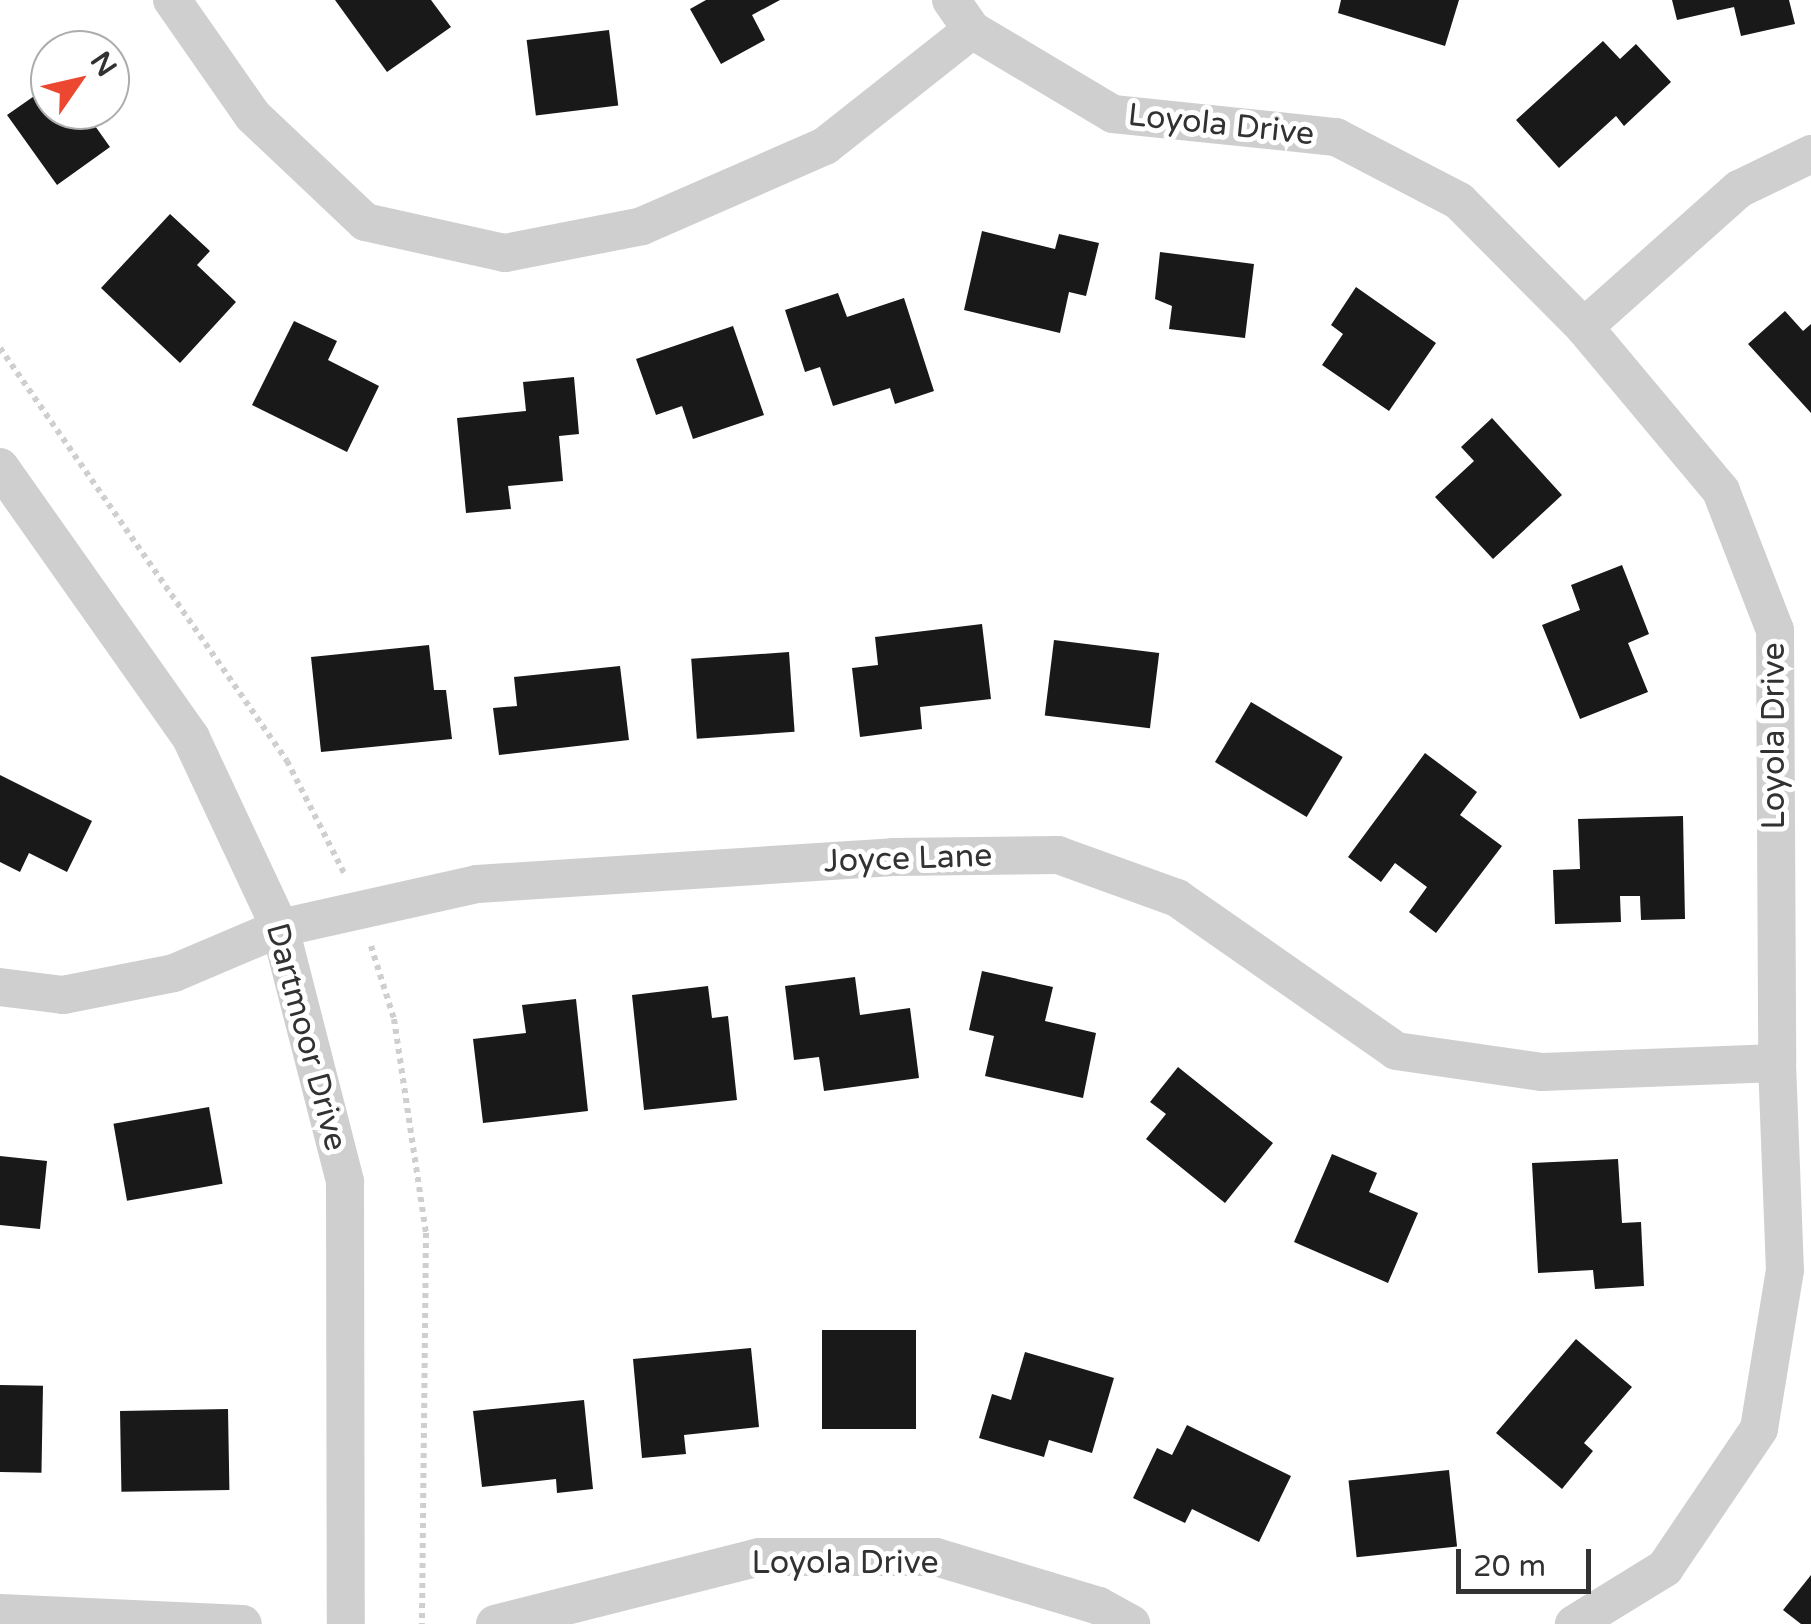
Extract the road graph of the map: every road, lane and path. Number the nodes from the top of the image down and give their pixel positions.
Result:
1 (172, 0) edge
2 (961, 15) edge
3 (1811, 154) edge
4 (1584, 327) junction
5 (0, 466) edge
6 (280, 928) junction
7 (0, 987) edge
8 (1776, 1063) junction
9 (0, 1612) edge
10 (243, 1624) edge
11 (346, 1624) edge
12 (495, 1624) edge
13 (1132, 1624) edge
14 (1574, 1624) edge

1 - 2 street
2 - 4 street, Loyola Drive
3 - 4 street
4 - 8 street, Loyola Drive
5 - 6 street, Dartmoor Drive
6 - 7 street, Joyce Lane
6 - 8 street, Joyce Lane
6 - 11 street, Dartmoor Drive
8 - 14 street, Loyola Drive
9 - 10 street
12 - 13 street, Loyola Drive

